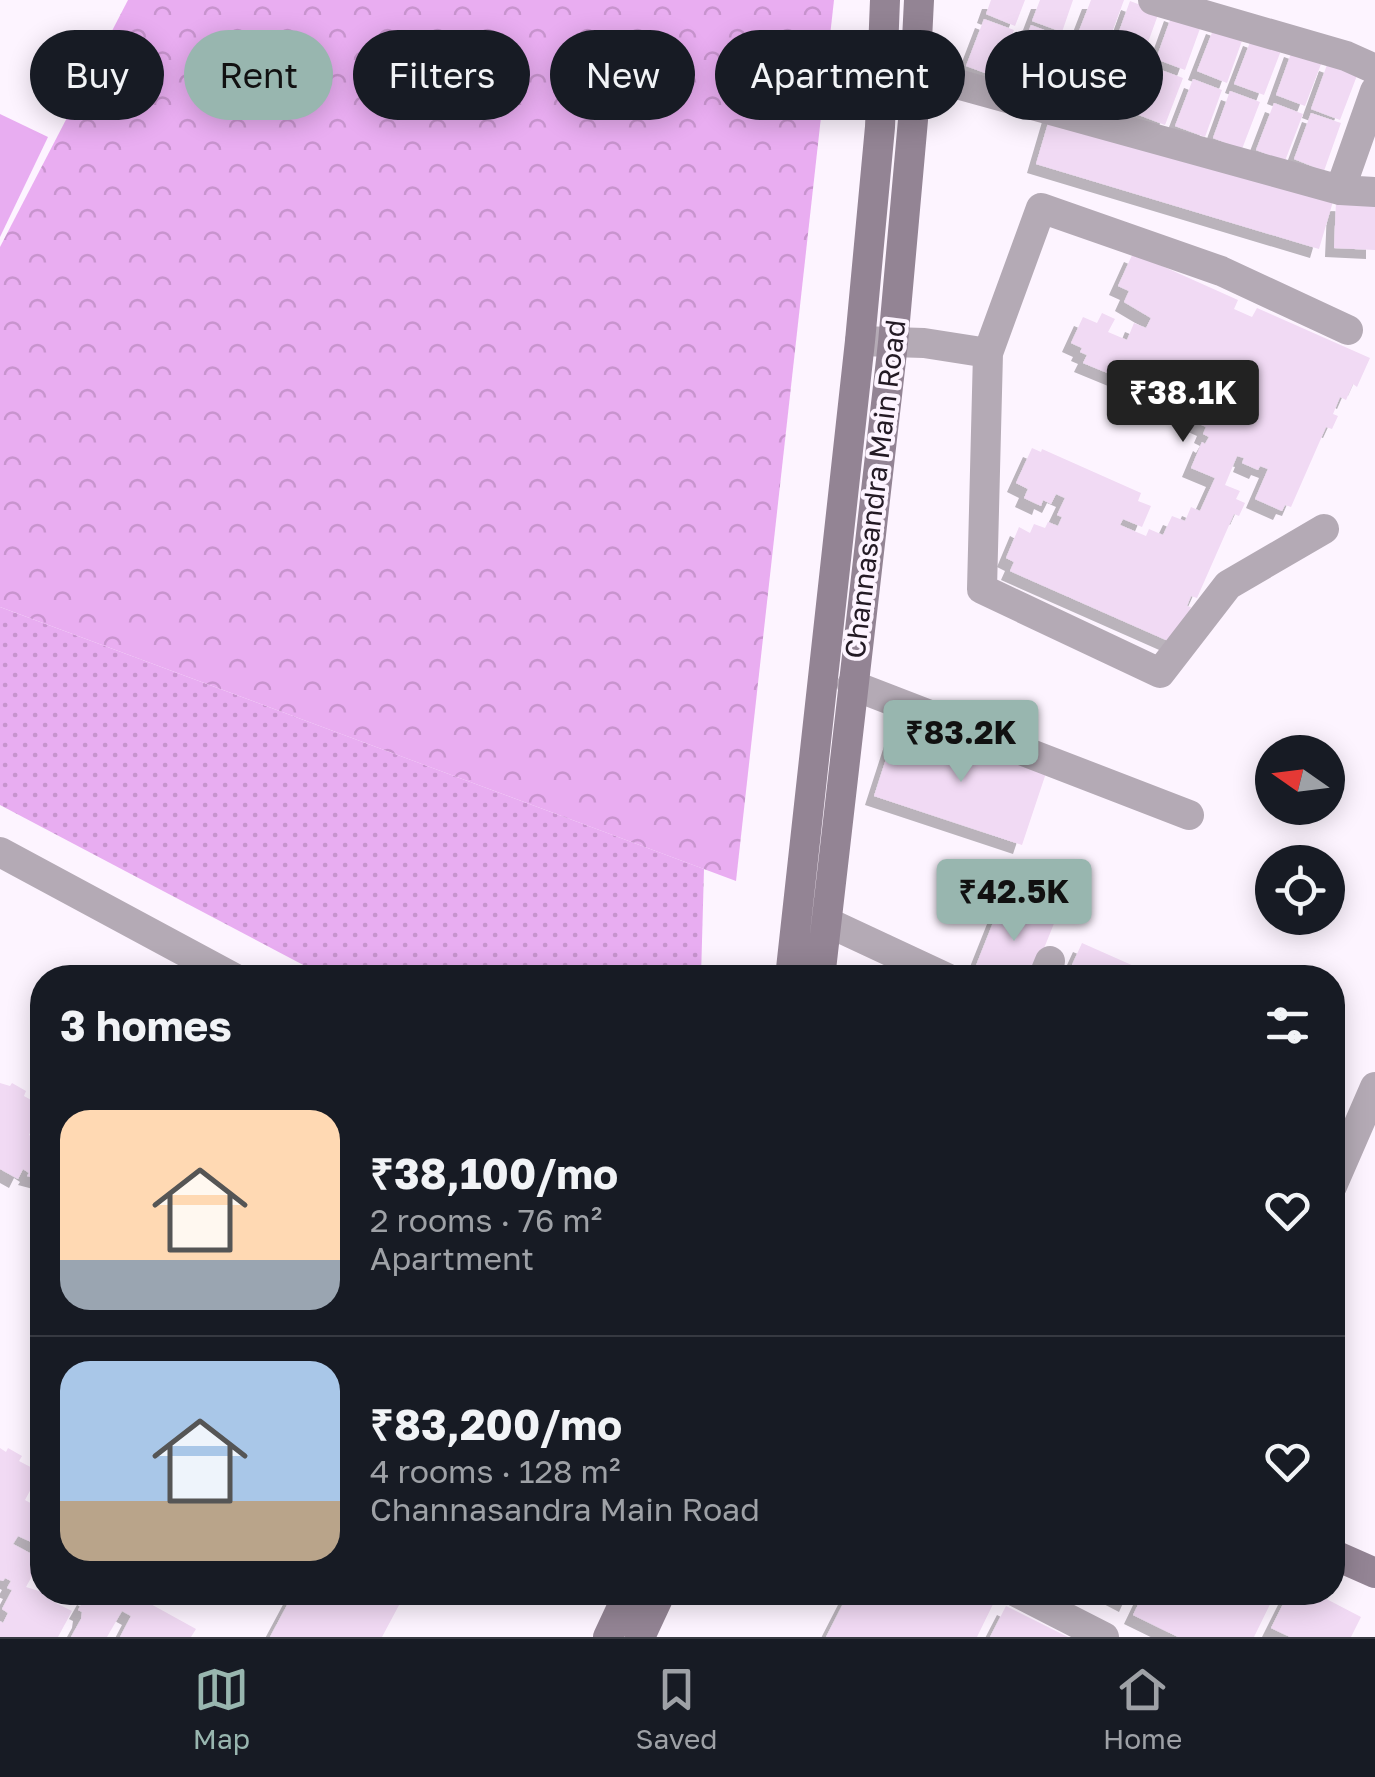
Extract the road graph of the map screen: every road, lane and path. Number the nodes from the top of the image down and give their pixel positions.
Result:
1 (885, 0) edge
2 (919, 0) edge
3 (1153, 0) edge
4 (918, 30) edge
5 (1375, 69) edge
6 (965, 86) edge
7 (1375, 91) edge
8 (913, 120) edge
9 (1340, 190) junction
10 (1375, 192) edge
11 (1348, 330) dead end
12 (860, 341) junction
13 (893, 343) junction
14 (988, 352) junction
15 (1324, 529) dead end
16 (852, 685) junction
17 (1189, 815) dead end
18 (0, 852) edge
19 (826, 922) junction
20 (210, 965) edge
21 (791, 965) edge
22 (821, 965) edge
23 (919, 965) edge
24 (1375, 1087) edge
25 (1345, 1156) edge
26 (1345, 1560) edge
27 (1375, 1573) edge
28 (623, 1605) edge
29 (654, 1605) edge
30 (1041, 1605) edge
31 (608, 1637) edge
32 (640, 1637) edge
33 (1104, 1637) edge

1 - 12 main road, Channasandra Main Road
2 - 4 main road, Channasandra Main Road
3 - 5 street
6 - 9 street
7 - 9 street
8 - 13 main road, Channasandra Main Road
9 - 10 street
11 - 14 street
12 - 13 street
12 - 21 main road, Channasandra Main Road
13 - 14 street
13 - 16 main road, Channasandra Main Road
14 - 15 street
16 - 17 street
16 - 19 main road, Channasandra Main Road
18 - 20 street
19 - 22 main road, Channasandra Main Road
19 - 23 street
24 - 25 street
26 - 27 main road
28 - 31 main road
29 - 32 main road
30 - 33 street

